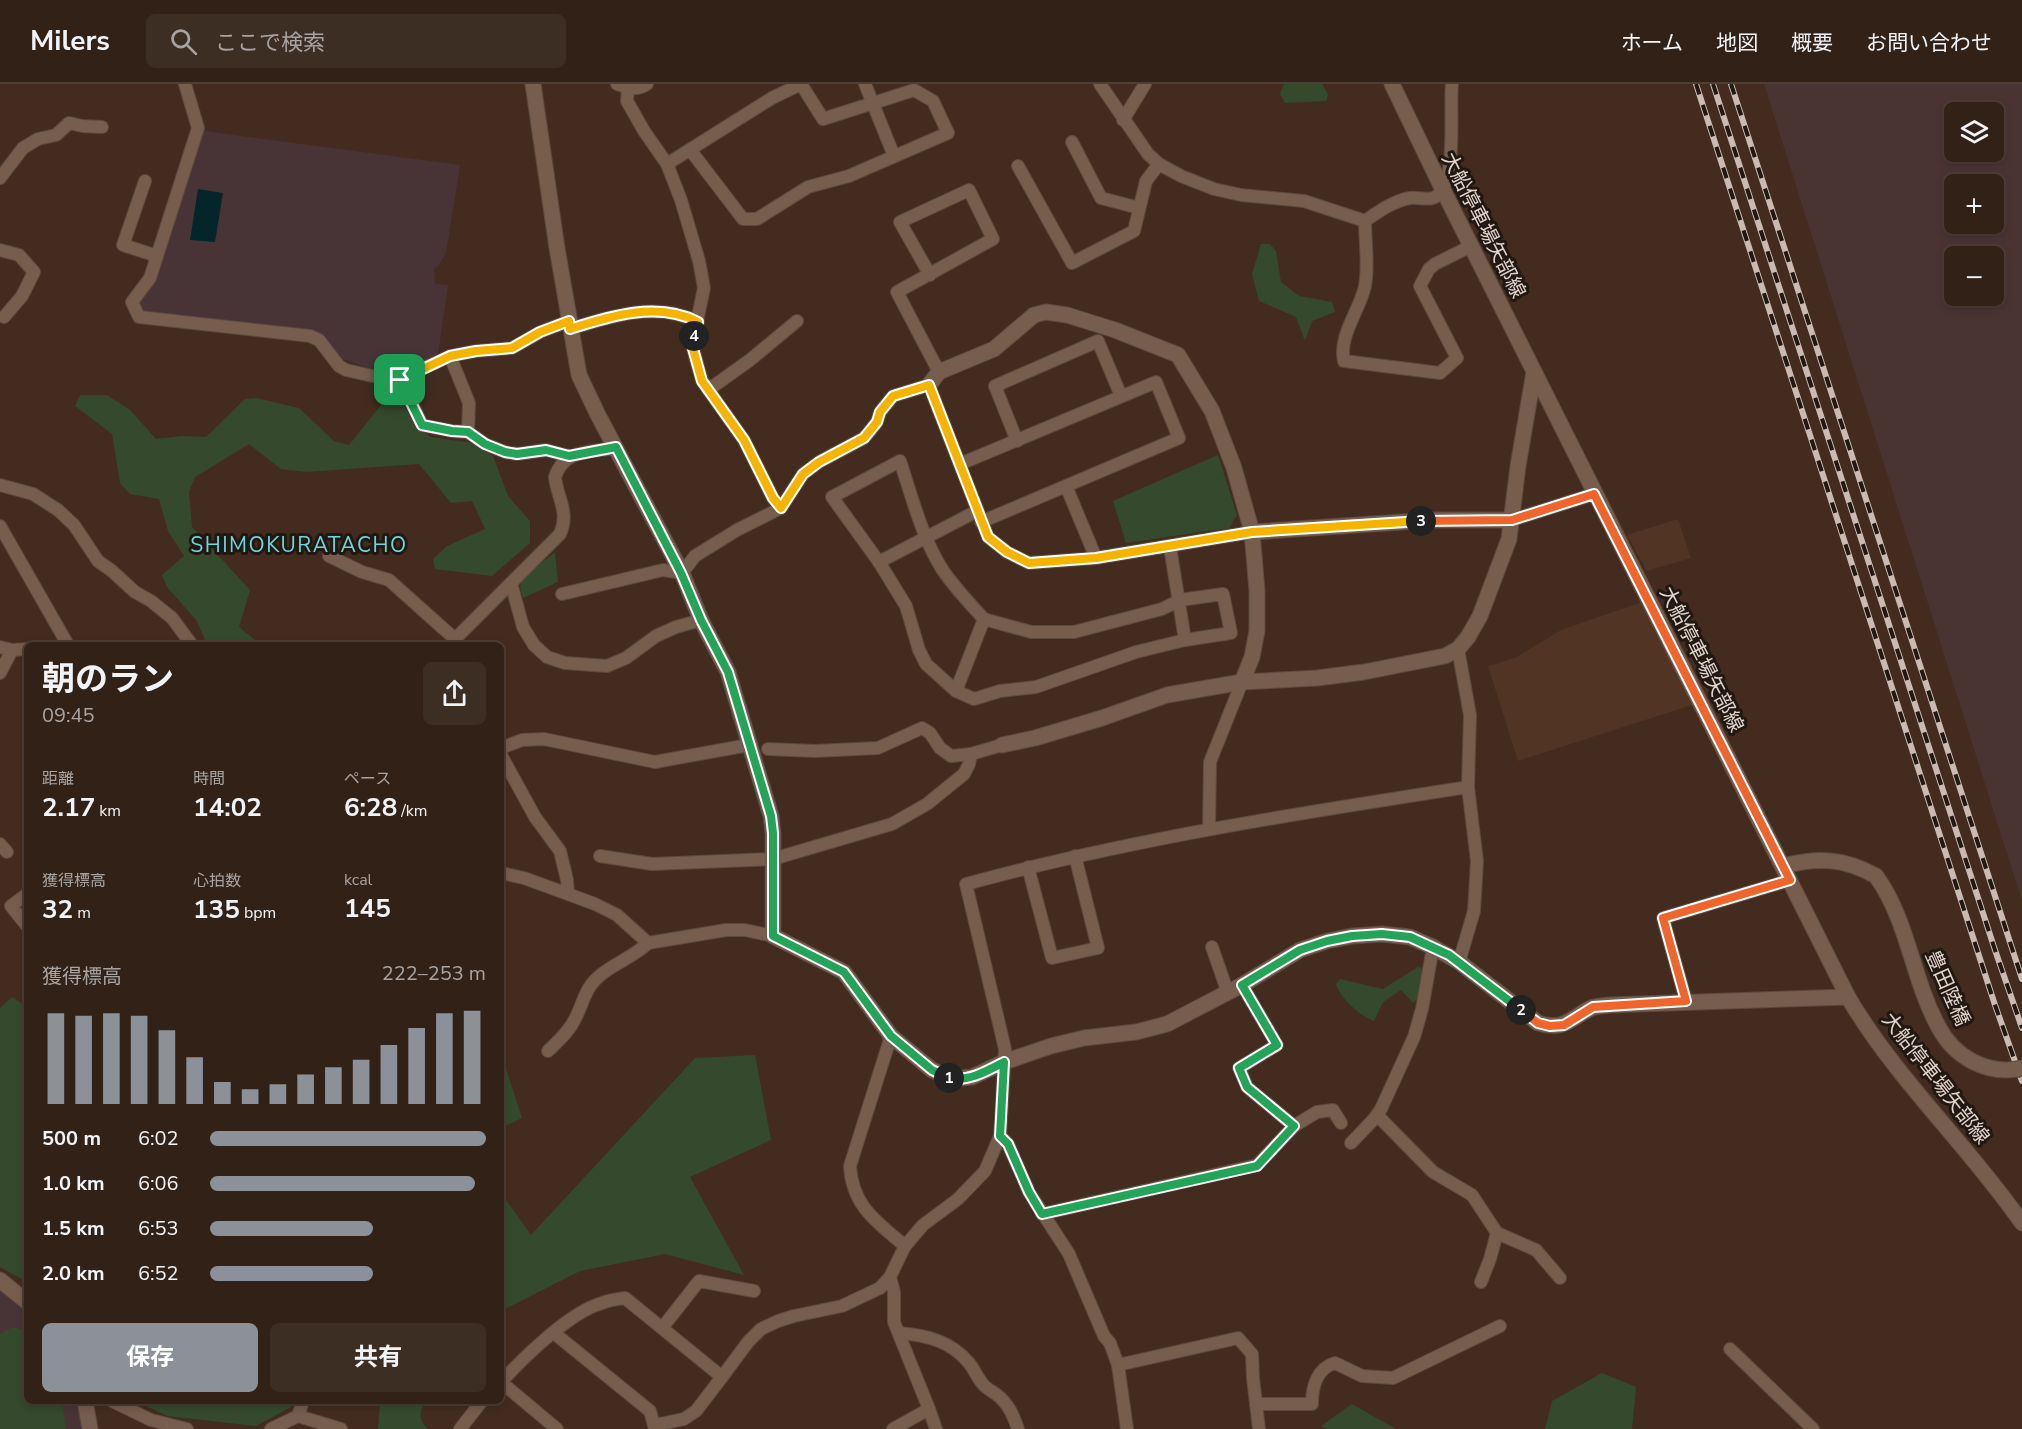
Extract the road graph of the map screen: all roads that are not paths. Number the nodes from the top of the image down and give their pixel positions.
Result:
1 (185, 84) edge
2 (533, 84) edge
3 (647, 84) edge
4 (865, 84) edge
5 (1100, 84) edge
6 (1145, 84) edge
7 (1392, 84) edge
8 (1452, 84) edge
9 (622, 86) edge
10 (872, 102) junction
11 (1123, 120) junction
12 (102, 126) dead end
13 (1072, 142) dead end
14 (691, 151) junction
15 (894, 156) junction
16 (667, 164) junction
17 (1159, 164) junction
18 (1018, 166) dead end
19 (0, 178) edge
20 (145, 181) dead end
21 (1443, 190) junction
22 (1139, 208) junction
23 (1365, 221) junction
24 (1471, 246) junction
25 (0, 250) edge
26 (157, 256) junction
27 (930, 275) junction
28 (1, 317) edge
29 (797, 321) dead end
30 (698, 322) junction
31 (569, 325) junction
32 (450, 356) junction
33 (939, 372) junction
34 (1534, 372) junction
35 (400, 380) junction
36 (929, 385) junction
37 (708, 390) junction
38 (1121, 396) junction
39 (468, 432) junction
40 (1017, 441) junction
41 (616, 447) junction
42 (569, 456) junction
43 (960, 465) junction
44 (0, 485) edge
45 (1066, 486) junction
46 (1594, 494) junction
47 (781, 508) junction
48 (979, 516) junction
49 (1512, 520) junction
50 (0, 526) edge
51 (1252, 532) junction
52 (927, 536) junction
53 (1170, 547) junction
54 (329, 556) dead end
55 (1096, 558) junction
56 (879, 562) junction
57 (681, 573) junction
58 (511, 583) junction
59 (562, 594) dead end
60 (1180, 600) junction
61 (984, 619) junction
62 (701, 620) junction
63 (1185, 640) junction
64 (66, 642) edge
65 (190, 642) edge
66 (456, 642) edge
67 (6, 649) edge
68 (24, 649) edge
69 (1458, 649) junction
70 (0, 673) edge
71 (1242, 682) junction
72 (956, 692) junction
73 (749, 745) junction
74 (1002, 745) joint
75 (504, 747) edge
76 (768, 749) dead end
77 (971, 754) junction
78 (504, 760) edge
79 (1468, 787) junction
80 (1209, 829) junction
81 (600, 856) dead end
82 (1075, 856) junction
83 (773, 859) junction
84 (1783, 866) junction
85 (1028, 867) junction
86 (504, 874) edge
87 (1790, 880) junction
88 (568, 894) junction
89 (24, 896) edge
90 (24, 922) edge
91 (773, 936) junction
92 (648, 943) junction
93 (1433, 946) junction
94 (1212, 947) dead end
95 (1459, 962) junction
96 (1235, 989) junction
97 (1848, 997) junction
98 (1686, 1001) junction
99 (891, 1036) junction
100 (548, 1051) dead end
101 (1004, 1062) junction
102 (2022, 1068) edge
103 (1377, 1115) junction
104 (1341, 1123) dead end
105 (1294, 1126) junction
106 (1000, 1136) junction
107 (1351, 1143) dead end
108 (1042, 1214) junction
109 (2022, 1223) edge
110 (1497, 1233) junction
111 (905, 1246) junction
112 (890, 1277) junction
113 (1560, 1278) dead end
114 (0, 1281) edge
115 (1480, 1282) dead end
116 (754, 1291) dead end
117 (24, 1300) edge
118 (1500, 1326) dead end
119 (662, 1328) junction
120 (554, 1333) junction
121 (899, 1333) junction
122 (1730, 1350) dead end
123 (1118, 1365) junction
124 (722, 1377) junction
125 (504, 1379) edge
126 (504, 1385) edge
127 (86, 1404) edge
128 (118, 1404) edge
129 (302, 1404) edge
130 (480, 1404) edge
131 (1256, 1404) junction
132 (929, 1409) junction
133 (298, 1416) junction
134 (655, 1427) edge
135 (90, 1429) edge
136 (187, 1429) edge
137 (271, 1429) edge
138 (341, 1429) edge
139 (460, 1429) edge
140 (557, 1429) edge
141 (892, 1429) edge
142 (936, 1429) edge
143 (1018, 1429) edge
144 (1127, 1429) edge
145 (1259, 1429) edge
146 (1813, 1429) edge

1 - 26 street
2 - 31 street
3 - 9 street
4 - 10 street
5 - 11 street
6 - 11 street
7 - 21 street, 大船停車場矢部線
8 - 21 street
9 - 16 street
10 - 14 street
10 - 15 street
10 - 15 street
11 - 17 street
12 - 19 street
13 - 22 street
14 - 15 street
14 - 16 street
16 - 30 street
17 - 22 street
17 - 23 street
18 - 22 street
20 - 26 street
21 - 23 street
21 - 24 street, 大船停車場矢部線
23 - 24 street
24 - 34 street, 大船停車場矢部線
25 - 28 street
26 - 35 street
27 - 27 street
27 - 33 street
29 - 37 street
30 - 31 street
30 - 37 street
31 - 32 street
31 - 41 street
32 - 35 street
32 - 39 street
33 - 36 street
33 - 51 street
34 - 46 street, 大船停車場矢部線
34 - 49 street
35 - 39 street
36 - 43 street
36 - 47 street
37 - 47 street
38 - 40 street
38 - 40 street
38 - 45 street
39 - 42 street
40 - 43 street
41 - 42 street
41 - 57 street
42 - 58 street
43 - 48 street
44 - 65 street
45 - 48 street
45 - 55 street
46 - 49 street
46 - 84 street, 大船停車場矢部線
47 - 57 street
48 - 52 street
48 - 55 street
49 - 51 street
49 - 69 street
50 - 64 street
51 - 53 street
51 - 71 street
52 - 56 street
52 - 56 street
52 - 61 street
53 - 55 street
53 - 60 street
54 - 66 street
56 - 72 street
57 - 59 street
57 - 62 street
58 - 62 street
58 - 66 street
60 - 61 street
60 - 63 street
60 - 63 street
61 - 72 street
62 - 73 street
63 - 72 street
67 - 68 street
67 - 70 street
69 - 71 street
69 - 79 street
71 - 74 street
71 - 80 street
73 - 75 street
73 - 83 street
74 - 77 street
76 - 77 street
77 - 83 street
78 - 88 street
79 - 80 street
79 - 95 street
80 - 82 street
81 - 83 street
82 - 85 street
82 - 85 street
83 - 91 street
84 - 87 street, 大船停車場矢部線
84 - 102 street, 豊田陸橋, bridge
85 - 101 street
86 - 88 street
87 - 97 street, 大船停車場矢部線
87 - 98 street
88 - 92 street
89 - 90 street
91 - 92 street
91 - 99 street
92 - 100 street
93 - 95 street
93 - 96 street
93 - 103 street
94 - 96 street
95 - 98 street
96 - 101 street
96 - 105 street
97 - 98 street
97 - 109 street, 大船停車場矢部線
99 - 101 street
99 - 111 street
101 - 106 street
103 - 107 street
103 - 110 street
104 - 105 street
105 - 108 street
106 - 108 street
106 - 111 street
108 - 123 street
110 - 113 street
110 - 115 street
111 - 112 street
112 - 121 street
112 - 124 street
114 - 117 street
116 - 119 street
118 - 131 street
119 - 120 street
119 - 124 street
120 - 125 street
120 - 134 street
121 - 132 street
121 - 143 street
122 - 146 street
123 - 131 street
123 - 144 street
124 - 134 street
126 - 140 street
127 - 135 street
128 - 136 street
129 - 133 street
130 - 139 street
131 - 145 street
132 - 141 street
132 - 142 street
133 - 137 street
133 - 138 street

